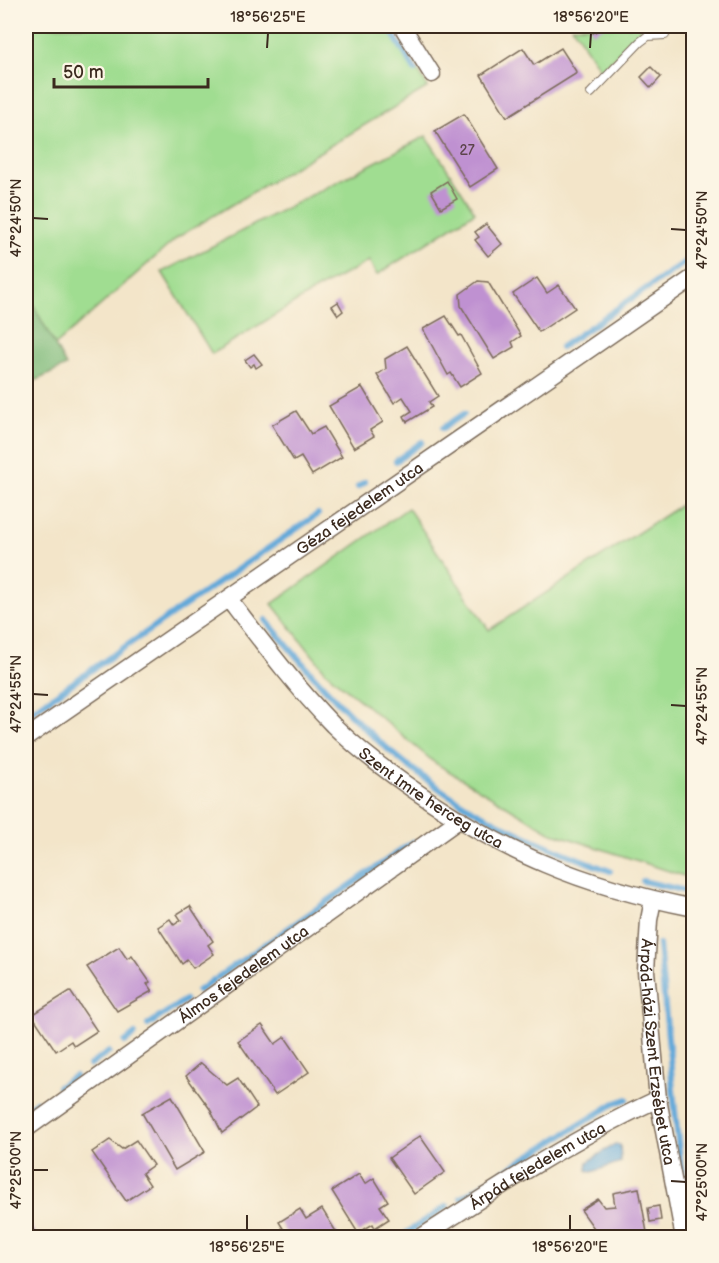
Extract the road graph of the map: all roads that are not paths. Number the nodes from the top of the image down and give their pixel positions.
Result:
1 (402, 26) edge
2 (665, 35) dead end
3 (432, 74) dead end
4 (591, 93) dead end
5 (693, 277) edge
6 (229, 599) junction
7 (26, 738) edge
8 (460, 819) junction
9 (653, 900) junction
10 (693, 908) edge
11 (658, 1099) junction
12 (26, 1129) edge
13 (420, 1238) edge
14 (684, 1238) edge

1 - 3 street
2 - 4 lane
5 - 6 street, Géza fejedelem utca
6 - 7 street, Géza fejedelem utca
6 - 8 street, Szent Imre herceg utca
8 - 9 street, Szent Imre herceg utca
8 - 12 street, Álmos fejedelem utca
9 - 10 street, Szent Imre herceg utca
9 - 11 street, Árpád-házi Szent Erzsébet utca
11 - 13 street, Árpád fejedelem utca
11 - 14 street, Árpád-házi Szent Erzsébet utca

